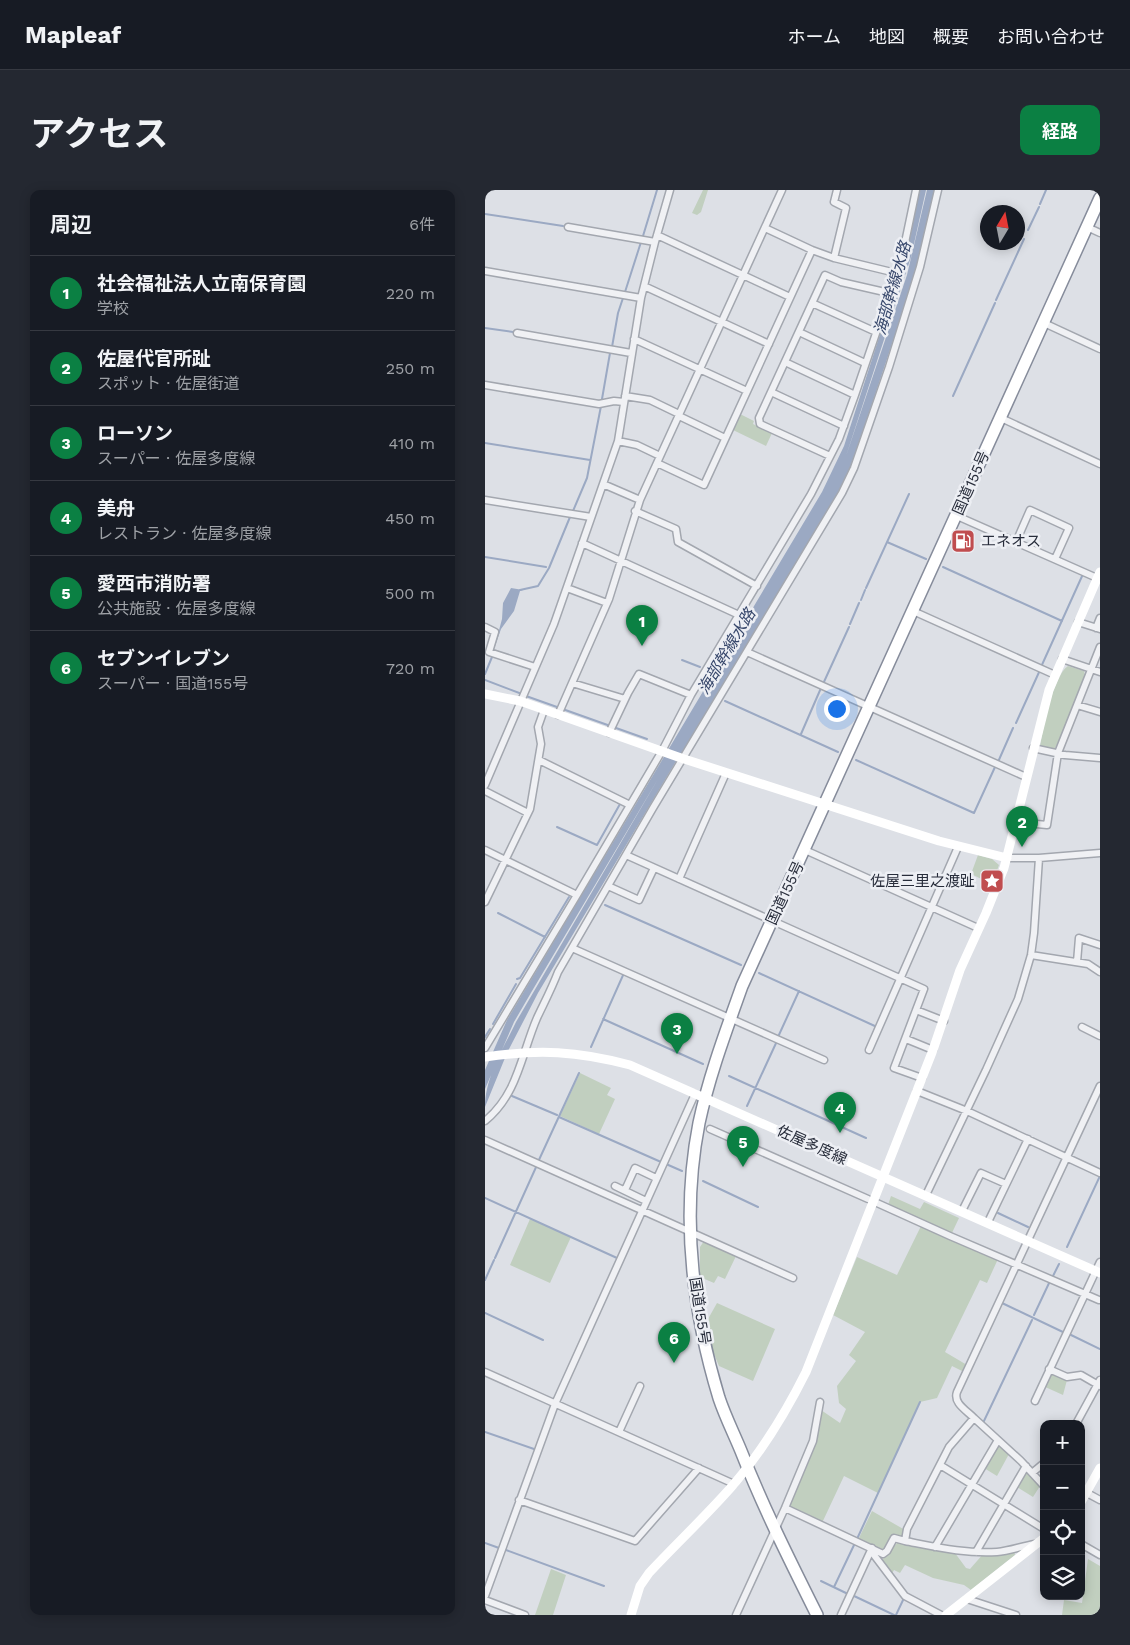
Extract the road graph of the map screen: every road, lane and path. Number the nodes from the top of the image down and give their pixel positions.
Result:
1 (670, 190) edge
2 (782, 190) edge
3 (837, 190) edge
4 (916, 190) edge
5 (938, 190) edge
6 (1100, 198) edge
7 (568, 227) dead end
8 (1087, 227) junction
9 (765, 228) junction
10 (1100, 233) edge
11 (655, 239) junction
12 (812, 250) junction
13 (834, 258) junction
14 (485, 271) edge
15 (896, 272) junction
16 (743, 275) junction
17 (644, 286) junction
18 (889, 292) junction
19 (791, 297) junction
20 (641, 298) junction
21 (812, 303) junction
22 (721, 322) junction
23 (1043, 323) junction
24 (799, 332) junction
25 (876, 332) junction
26 (517, 333) dead end
27 (634, 339) junction
28 (769, 344) junction
29 (1100, 349) edge
30 (631, 353) junction
31 (785, 362) junction
32 (865, 363) junction
33 (700, 369) junction
34 (485, 385) edge
35 (747, 391) junction
36 (771, 392) junction
37 (855, 395) junction
38 (625, 399) junction
39 (679, 415) junction
40 (1001, 418) junction
41 (844, 426) junction
42 (725, 438) junction
43 (618, 441) junction
44 (830, 456) junction
45 (659, 459) junction
46 (1100, 464) edge
47 (603, 484) junction
48 (485, 500) edge
49 (640, 500) junction
50 (635, 511) junction
51 (957, 516) junction
52 (591, 517) junction
53 (1016, 542) junction
54 (582, 543) junction
55 (1055, 559) junction
56 (621, 561) junction
57 (1099, 575) edge
58 (757, 586) junction
59 (567, 588) junction
60 (607, 603) junction
61 (913, 611) junction
62 (739, 615) junction
63 (1100, 618) edge
64 (1078, 622) junction
65 (485, 627) edge
66 (1098, 628) edge
67 (1100, 647) edge
68 (747, 652) junction
69 (1062, 659) junction
70 (535, 667) junction
71 (1090, 668) junction
72 (1100, 672) edge
73 (1055, 675) junction
74 (572, 683) junction
75 (485, 694) edge
76 (691, 695) junction
77 (522, 696) junction
78 (625, 699) junction
79 (1077, 705) junction
80 (869, 707) junction
81 (544, 710) junction
82 (559, 711) junction
83 (1100, 712) edge
84 (611, 729) junction
85 (1033, 748) junction
86 (662, 751) junction
87 (1058, 753) junction
88 (682, 758) junction
89 (1100, 758) edge
90 (539, 760) junction
91 (726, 773) junction
92 (1026, 777) junction
93 (485, 785) edge
94 (485, 791) edge
95 (630, 805) junction
96 (825, 805) junction
97 (529, 813) junction
98 (1015, 822) junction
99 (959, 847) junction
100 (485, 850) edge
101 (805, 850) junction
102 (1100, 853) edge
103 (626, 856) junction
104 (1007, 858) junction
105 (1039, 858) junction
106 (506, 860) junction
107 (654, 868) junction
108 (679, 879) junction
109 (608, 886) junction
110 (577, 895) junction
111 (485, 902) edge
112 (932, 908) junction
113 (772, 921) junction
114 (978, 928) junction
115 (1100, 945) edge
116 (572, 948) junction
117 (1031, 955) junction
118 (1077, 962) junction
119 (1100, 972) edge
120 (900, 979) junction
121 (916, 1010) junction
122 (731, 1018) junction
123 (943, 1021) junction
124 (1081, 1027) dead end
125 (1100, 1036) edge
126 (906, 1039) junction
127 (485, 1048) edge
128 (869, 1050) dead end
129 (933, 1050) junction
130 (522, 1052) junction
131 (485, 1057) edge
132 (824, 1060) dead end
133 (921, 1078) junction
134 (1100, 1086) edge
135 (917, 1091) junction
136 (700, 1096) junction
137 (967, 1111) junction
138 (485, 1121) edge
139 (710, 1129) dead end
140 (1028, 1139) junction
141 (485, 1140) edge
142 (1067, 1157) junction
143 (1100, 1173) edge
144 (883, 1176) junction
145 (656, 1178) junction
146 (1006, 1184) junction
147 (615, 1186) dead end
148 (625, 1190) junction
149 (926, 1195) junction
150 (868, 1199) dead end
151 (646, 1201) junction
152 (877, 1203) dead end
153 (642, 1211) junction
154 (962, 1211) junction
155 (988, 1222) junction
156 (691, 1233) junction
157 (1029, 1240) junction
158 (1017, 1265) junction
159 (1099, 1269) edge
160 (793, 1278) dead end
161 (1085, 1294) junction
162 (1099, 1300) edge
163 (1049, 1369) junction
164 (485, 1372) edge
165 (1099, 1383) edge
166 (640, 1386) dead end
167 (1035, 1401) dead end
168 (820, 1402) dead end
169 (555, 1404) junction
170 (974, 1418) junction
171 (1078, 1420) edge
172 (619, 1432) junction
173 (998, 1440) junction
174 (939, 1465) junction
175 (1042, 1465) edge
176 (1026, 1466) junction
177 (747, 1467) junction
178 (699, 1468) junction
179 (1100, 1468) edge
180 (1032, 1473) junction
181 (1040, 1482) edge
182 (734, 1484) junction
183 (972, 1485) junction
184 (1087, 1493) junction
185 (1085, 1496) edge
186 (519, 1500) junction
187 (1100, 1500) edge
188 (1005, 1505) junction
189 (785, 1508) junction
190 (1040, 1527) edge
191 (775, 1529) junction
192 (905, 1541) junction
193 (1040, 1543) edge
194 (1085, 1546) edge
195 (935, 1547) junction
196 (871, 1548) junction
197 (976, 1552) junction
198 (1100, 1555) edge
199 (485, 1596) edge
200 (967, 1599) junction
201 (485, 1600) edge
202 (1005, 1613) edge
203 (525, 1615) edge
204 (631, 1615) edge
205 (736, 1615) edge
206 (817, 1615) edge
207 (841, 1615) edge
208 (941, 1615) edge
209 (946, 1615) edge
210 (1016, 1615) edge

1 - 11 street
2 - 9 street
3 - 13 street
4 - 15 street
5 - 68 street
6 - 8 highway, 国道155号
7 - 11 street
8 - 10 street
8 - 23 highway, 国道155号
9 - 12 street
9 - 16 street
11 - 16 street
11 - 17 street
12 - 13 street
12 - 19 street
13 - 15 street
14 - 20 street
15 - 18 street
16 - 19 street
16 - 22 street
17 - 20 street
17 - 22 street
18 - 21 street
18 - 25 street
19 - 28 street
20 - 27 street
21 - 24 street
21 - 25 street
22 - 28 street
22 - 33 street
23 - 29 street
23 - 40 highway, 国道155号
24 - 31 street
24 - 32 street
25 - 32 street
26 - 30 street
27 - 30 street
27 - 33 street
28 - 35 street
30 - 38 street
31 - 36 street
31 - 37 street
32 - 37 street
33 - 35 street
33 - 39 street
34 - 38 street
35 - 42 street
36 - 41 street
36 - 44 street
37 - 41 street
38 - 39 street
38 - 43 street
39 - 42 street
39 - 45 street
40 - 46 street
40 - 51 highway, 国道155号
41 - 44 street
42 - 45 street
43 - 45 street
43 - 47 street
44 - 58 street
45 - 49 street
47 - 49 street
47 - 52 street
48 - 52 street
49 - 50 street
50 - 56 street
50 - 58 street
51 - 53 street
51 - 61 highway, 国道155号
52 - 54 street
53 - 55 street
53 - 55 street
54 - 56 street
54 - 59 street
55 - 57 street
56 - 60 street
56 - 62 street
57 - 64 street
58 - 62 street
59 - 60 street
59 - 70 street
60 - 74 street
61 - 73 street
61 - 80 highway, 国道155号
62 - 76 street
63 - 66 street
64 - 66 street
64 - 69 street
65 - 70 street
67 - 71 street
68 - 80 street
68 - 88 street
69 - 71 street
69 - 73 street
70 - 77 street
71 - 72 street
71 - 79 street
73 - 85 street
74 - 78 street
74 - 82 street
75 - 77 street
76 - 78 street
76 - 86 street
77 - 81 street
77 - 93 street
78 - 84 street
79 - 83 street
79 - 87 street
80 - 92 street
80 - 96 highway, 国道155号
81 - 82 street
81 - 90 street
82 - 84 street
84 - 86 street
85 - 87 street
85 - 92 street
86 - 88 street
86 - 95 street
87 - 89 street
87 - 98 street
88 - 91 street
88 - 103 street
90 - 95 street
90 - 97 street
91 - 96 street
91 - 108 street
92 - 98 street
94 - 97 street
95 - 110 street
96 - 99 street
96 - 101 highway, 国道155号
97 - 106 street
98 - 104 street
99 - 104 street
99 - 112 street
100 - 106 street
101 - 112 street
101 - 113 highway, 国道155号
102 - 105 street
103 - 107 street
103 - 109 street
104 - 105 street
104 - 114 street
105 - 117 street
106 - 110 street
106 - 111 street
107 - 108 street
107 - 109 street
108 - 113 street
109 - 116 street
110 - 127 street
112 - 114 street
112 - 120 street
113 - 120 street
113 - 122 highway, 国道155号
114 - 123 street
115 - 118 street
116 - 122 street
116 - 130 street
117 - 118 street
117 - 137 street
118 - 119 street
120 - 121 street
120 - 128 street
121 - 123 street
121 - 126 street
122 - 132 street
122 - 136 highway, 国道155号
123 - 129 street
124 - 125 street
126 - 129 street
126 - 133 street
129 - 133 street
130 - 131 street, 佐屋多度線
130 - 136 street, 佐屋多度線
130 - 138 street
133 - 135 street
134 - 142 street
135 - 137 street
135 - 144 street
136 - 144 street, 佐屋多度線
136 - 145 street
136 - 156 highway, 国道155号
137 - 140 street
137 - 149 street
139 - 150 street
140 - 142 street
140 - 146 street
141 - 153 street
142 - 143 street
142 - 157 street
144 - 149 street, 佐屋多度線
144 - 177 street
145 - 148 street
145 - 151 street
146 - 154 street
146 - 155 street
147 - 148 street
148 - 151 street
149 - 154 street, 佐屋多度線
151 - 153 street
152 - 158 street
153 - 156 street
153 - 169 street
154 - 155 street, 佐屋多度線
155 - 157 street, 佐屋多度線
156 - 160 street
156 - 177 highway, 国道155号
157 - 158 street
157 - 159 street, 佐屋多度線
158 - 161 street
158 - 170 street
159 - 161 street
161 - 162 street
161 - 163 street
163 - 165 street
163 - 167 street
164 - 169 street
165 - 171 street
166 - 172 street
168 - 189 street
169 - 172 street
169 - 186 street
170 - 173 street
170 - 174 street
172 - 178 street
173 - 176 street
173 - 183 street
174 - 183 street
174 - 192 street
175 - 180 street
176 - 180 street
176 - 188 street
177 - 182 street
177 - 191 highway, 国道155号
178 - 182 street
178 - 186 street
179 - 184 street
180 - 181 street
182 - 204 street
183 - 188 street
183 - 195 street
184 - 185 street
184 - 187 street
186 - 199 street
188 - 190 street
188 - 197 street
189 - 191 street
189 - 196 street
191 - 205 street
191 - 206 highway, 国道155号
192 - 195 street
192 - 196 street
193 - 197 street
193 - 200 street
194 - 198 street
195 - 197 street
196 - 207 street
196 - 208 street
200 - 202 street
200 - 209 street
201 - 203 street
202 - 210 street

